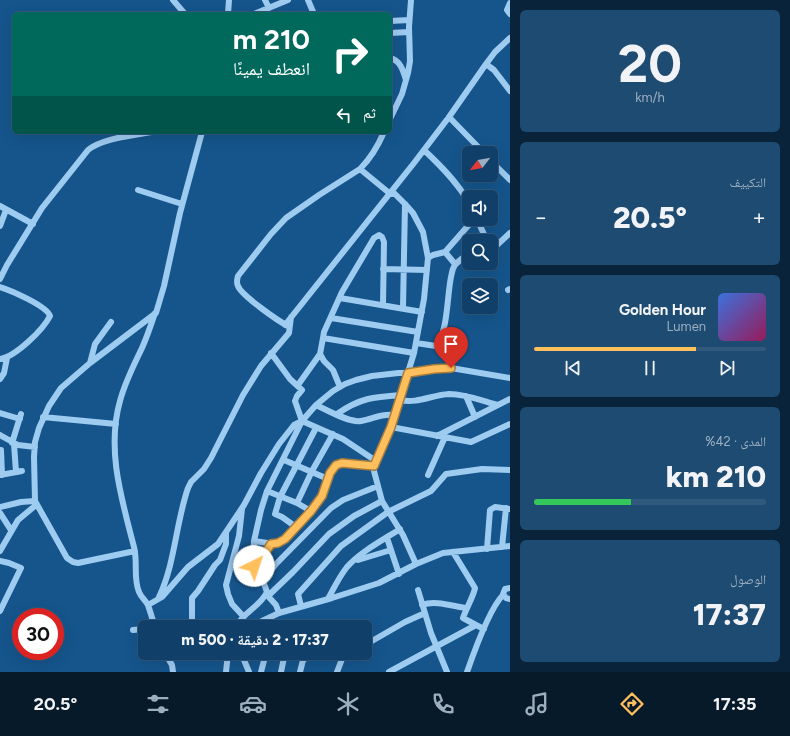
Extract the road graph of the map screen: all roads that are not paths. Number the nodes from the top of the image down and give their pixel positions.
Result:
1 (173, 0) edge
2 (228, 0) edge
3 (265, 0) edge
4 (308, 0) edge
5 (411, 0) edge
6 (285, 1) edge
7 (510, 3) edge
8 (268, 8) junction
9 (183, 12) edge
10 (228, 12) edge
11 (259, 12) edge
12 (313, 12) edge
13 (510, 14) edge
14 (409, 20) junction
15 (392, 21) edge
16 (409, 32) junction
17 (392, 33) edge
18 (510, 38) edge
19 (392, 58) edge
20 (486, 64) junction
21 (406, 81) junction
22 (510, 91) edge
23 (392, 114) edge
24 (449, 117) junction
25 (142, 134) edge
26 (201, 134) edge
27 (383, 134) edge
28 (477, 146) edge
29 (424, 150) junction
30 (498, 167) edge
31 (360, 170) junction
32 (510, 180) edge
33 (138, 190) dead end
34 (391, 192) junction
35 (462, 192) edge
36 (182, 204) junction
37 (405, 204) junction
38 (3, 208) edge
39 (33, 224) junction
40 (0, 226) edge
41 (469, 226) edge
42 (510, 233) edge
43 (498, 244) edge
44 (444, 252) junction
45 (428, 258) junction
46 (462, 259) edge
47 (456, 264) junction
48 (404, 268) junction
49 (383, 269) junction
50 (427, 270) junction
51 (0, 278) edge
52 (0, 287) edge
53 (340, 298) junction
54 (383, 305) junction
55 (403, 308) junction
56 (156, 312) junction
57 (422, 312) junction
58 (331, 318) junction
59 (111, 322) dead end
60 (288, 326) junction
61 (418, 332) junction
62 (323, 338) junction
63 (416, 342) junction
64 (271, 353) junction
65 (414, 353) junction
66 (320, 354) junction
67 (3, 359) edge
68 (90, 363) junction
69 (408, 373) junction
70 (510, 378) edge
71 (0, 379) edge
72 (298, 385) junction
73 (340, 387) junction
74 (466, 396) junction
75 (400, 397) junction
76 (510, 399) edge
77 (316, 405) junction
78 (498, 405) junction
79 (0, 413) edge
80 (337, 414) junction
81 (394, 415) junction
82 (43, 417) junction
83 (475, 417) junction
84 (302, 421) junction
85 (116, 424) junction
86 (510, 424) edge
87 (391, 427) junction
88 (316, 428) junction
89 (333, 434) junction
90 (0, 435) edge
91 (437, 436) junction
92 (445, 437) junction
93 (14, 445) junction
94 (35, 447) junction
95 (1, 450) edge
96 (284, 460) junction
97 (375, 463) junction
98 (296, 464) junction
99 (510, 470) edge
100 (312, 471) junction
101 (1, 475) edge
102 (428, 475) dead end
103 (328, 478) junction
104 (378, 486) junction
105 (267, 491) junction
106 (280, 497) junction
107 (382, 501) junction
108 (16, 503) junction
109 (36, 503) junction
110 (297, 503) junction
111 (0, 507) edge
112 (508, 508) edge
113 (242, 509) junction
114 (311, 511) junction
115 (388, 512) junction
116 (0, 513) edge
117 (23, 515) junction
118 (296, 527) junction
119 (400, 529) junction
120 (11, 530) junction
121 (226, 533) junction
122 (507, 533) edge
123 (387, 538) junction
124 (254, 541) junction
125 (271, 544) junction
126 (510, 546) edge
127 (502, 547) junction
128 (487, 549) junction
129 (391, 550) junction
130 (0, 551) edge
131 (135, 551) junction
132 (453, 552) junction
133 (0, 562) edge
134 (253, 562) junction
135 (352, 562) junction
136 (416, 564) junction
137 (399, 574) junction
138 (263, 581) junction
139 (510, 588) edge
140 (418, 590) dead end
141 (267, 595) junction
142 (504, 595) junction
143 (510, 598) edge
144 (158, 599) junction
145 (328, 600) junction
146 (148, 605) junction
147 (422, 605) junction
148 (301, 606) junction
149 (466, 608) junction
150 (0, 611) edge
151 (279, 613) junction
152 (424, 613) junction
153 (243, 616) junction
154 (152, 620) edge
155 (192, 620) edge
156 (240, 620) edge
157 (264, 620) edge
158 (476, 625) junction
159 (484, 629) junction
160 (133, 630) dead end
161 (138, 630) edge
162 (372, 641) edge
163 (437, 647) junction
164 (169, 660) edge
165 (227, 660) edge
166 (244, 660) edge
167 (264, 660) edge
168 (284, 660) edge
169 (303, 660) edge
170 (342, 660) edge
171 (173, 672) edge
172 (226, 672) edge
173 (249, 672) edge
174 (261, 672) edge
175 (281, 672) edge
176 (300, 672) edge
177 (337, 672) edge
178 (389, 672) edge
179 (447, 672) edge
180 (468, 672) edge

1 - 9 street
2 - 10 street
3 - 8 street
4 - 12 street
5 - 14 street
6 - 8 street
7 - 13 street
8 - 11 street
14 - 15 street
14 - 16 street
16 - 17 street
16 - 21 street
18 - 20 street
19 - 21 street
20 - 22 street
20 - 24 street
21 - 23 street
24 - 28 street
24 - 29 street
25 - 39 street
26 - 36 street
27 - 31 street
29 - 34 street
29 - 35 street
30 - 32 street
31 - 34 street
31 - 60 street
33 - 36 street
34 - 37 street
34 - 60 street
36 - 56 street
37 - 45 street
37 - 48 street
38 - 39 street
38 - 40 street
39 - 51 street
41 - 44 street
42 - 43 street
44 - 45 street
44 - 47 street
45 - 50 street
46 - 47 street
47 - 63 street
48 - 49 street
48 - 50 street
48 - 55 street
49 - 53 street
49 - 54 street
50 - 57 street
52 - 67 street
53 - 54 street
53 - 58 street
54 - 55 street
55 - 57 street
56 - 68 street
56 - 85 street
57 - 61 street
58 - 61 street
58 - 62 street
59 - 68 street
60 - 64 street
61 - 63 street
62 - 65 street
62 - 66 street
63 - 65 street
64 - 72 street
64 - 144 street
65 - 69 street
66 - 72 street
66 - 73 street
67 - 71 street
68 - 82 street
69 - 70 street
69 - 73 street
69 - 75 street
72 - 84 street
73 - 77 street
74 - 75 street
74 - 78 street
74 - 83 street
75 - 80 street
75 - 81 street
76 - 78 street
77 - 80 street
77 - 84 street
78 - 83 street
79 - 93 street
80 - 81 street
81 - 87 street
82 - 85 street
82 - 94 street
83 - 91 street
84 - 88 street
84 - 96 street
84 - 113 street
85 - 131 street
86 - 92 street
87 - 91 street
87 - 97 street
88 - 89 street
88 - 98 street
89 - 97 street
89 - 100 street
90 - 93 street
91 - 92 street
92 - 102 street
93 - 94 street
93 - 95 street
93 - 101 street
94 - 109 street
95 - 101 street
96 - 98 street
96 - 105 street
97 - 103 street
97 - 104 street
98 - 100 street
98 - 106 street
99 - 115 street
100 - 103 street
100 - 110 street
103 - 114 street
104 - 107 street
104 - 138 street
105 - 106 street
105 - 124 street
106 - 110 street
106 - 118 street
107 - 115 street
107 - 141 street
108 - 109 street
108 - 111 street
108 - 117 street
109 - 117 street
109 - 131 street
110 - 114 street
112 - 122 street
112 - 128 street
113 - 121 street
113 - 153 street
114 - 118 street
115 - 119 street
115 - 148 street
116 - 120 street
117 - 120 street
118 - 125 street
119 - 123 street
119 - 136 street
120 - 130 street
121 - 144 street
121 - 155 street
122 - 127 street
123 - 129 street
123 - 135 street
124 - 125 street
124 - 134 street
125 - 134 street
126 - 127 street
127 - 128 street
128 - 132 street
129 - 135 street
129 - 137 street
131 - 146 street
132 - 136 street
132 - 149 street
133 - 150 street
134 - 138 street
135 - 145 street
136 - 137 street
137 - 145 street
138 - 141 street
139 - 142 street
140 - 147 street
141 - 151 street
141 - 153 street
142 - 143 street
142 - 159 street
144 - 146 street
145 - 148 street
146 - 154 street
147 - 149 street
147 - 152 street
148 - 151 street
149 - 158 street
151 - 157 street
152 - 162 street
152 - 163 street
153 - 156 street
158 - 159 street
158 - 163 street
159 - 180 street
160 - 161 street
163 - 178 street
163 - 179 street
164 - 171 street
165 - 172 street
166 - 173 street
167 - 174 street
168 - 175 street
169 - 176 street
170 - 177 street

